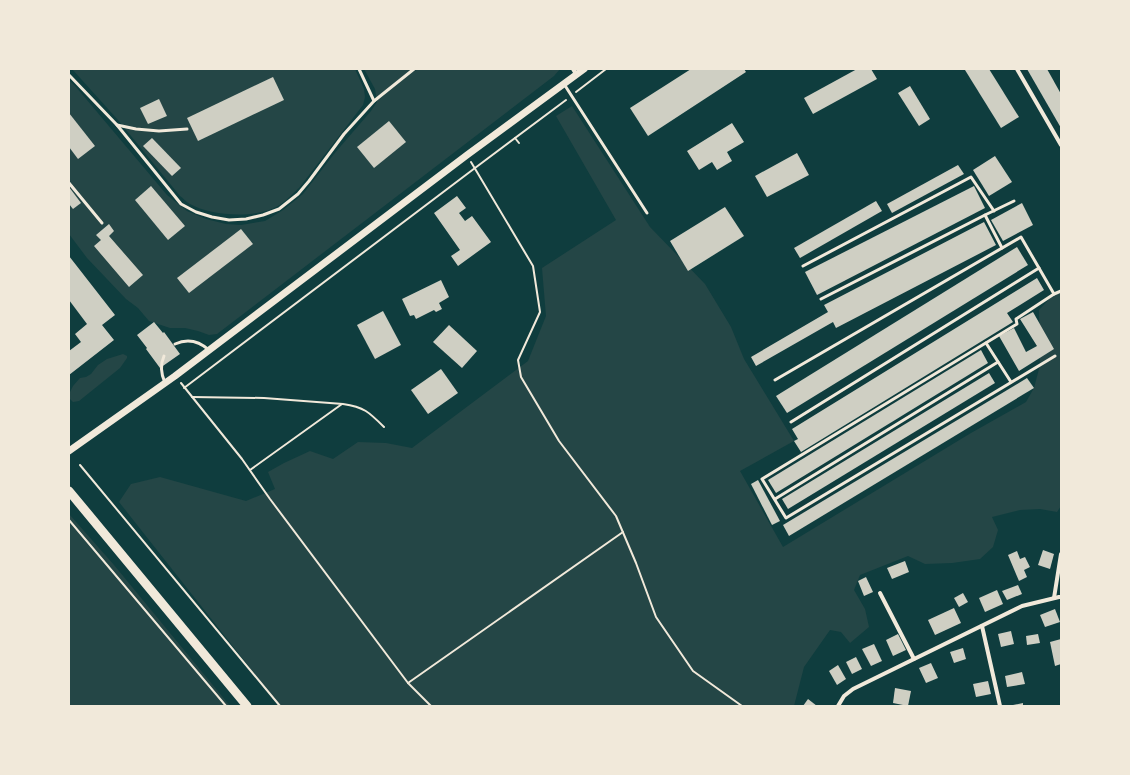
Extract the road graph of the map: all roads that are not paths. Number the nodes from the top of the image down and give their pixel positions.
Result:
1 (359, 69) edge
2 (414, 69) edge
3 (584, 69) edge
4 (1017, 69) edge
5 (575, 72) edge
6 (69, 76) edge
7 (564, 84) junction
8 (374, 100) junction
9 (117, 125) junction
10 (187, 129) dead end
11 (1061, 145) edge
12 (69, 183) edge
13 (1014, 201) dead end
14 (994, 211) junction
15 (647, 213) dead end
16 (985, 215) junction
17 (102, 223) dead end
18 (1002, 248) junction
19 (803, 266) dead end
20 (1039, 268) junction
21 (1061, 291) edge
22 (1054, 294) junction
23 (821, 299) dead end
24 (986, 343) junction
25 (175, 344) dead end
26 (209, 350) junction
27 (164, 356) dead end
28 (1055, 356) dead end
29 (998, 362) junction
30 (775, 380) dead end
31 (1011, 382) junction
32 (166, 383) junction
33 (791, 422) dead end
34 (69, 451) edge
35 (69, 491) edge
36 (775, 499) junction
37 (1061, 554) edge
38 (880, 593) dead end
39 (1061, 597) edge
40 (1054, 598) junction
41 (982, 626) junction
42 (914, 659) junction
43 (247, 706) edge
44 (838, 706) edge
45 (1000, 706) edge

1 - 8 lane
2 - 8 lane
3 - 5 street
4 - 11 street
5 - 7 street
6 - 9 lane
7 - 15 lane
7 - 26 street
8 - 9 lane
9 - 10 lane
12 - 17 lane
13 - 14 lane
14 - 16 lane
14 - 19 lane
16 - 18 lane
16 - 23 lane
18 - 20 lane
18 - 30 lane
20 - 22 lane
20 - 33 lane
21 - 22 lane
22 - 24 lane
24 - 29 lane
24 - 36 lane
25 - 26 lane
26 - 32 street
27 - 32 lane
28 - 31 lane
29 - 31 lane
29 - 36 lane
31 - 36 lane
32 - 34 street
35 - 43 main road
37 - 40 street
38 - 42 street
39 - 40 street
40 - 41 street
41 - 42 street
41 - 45 street
42 - 44 street

